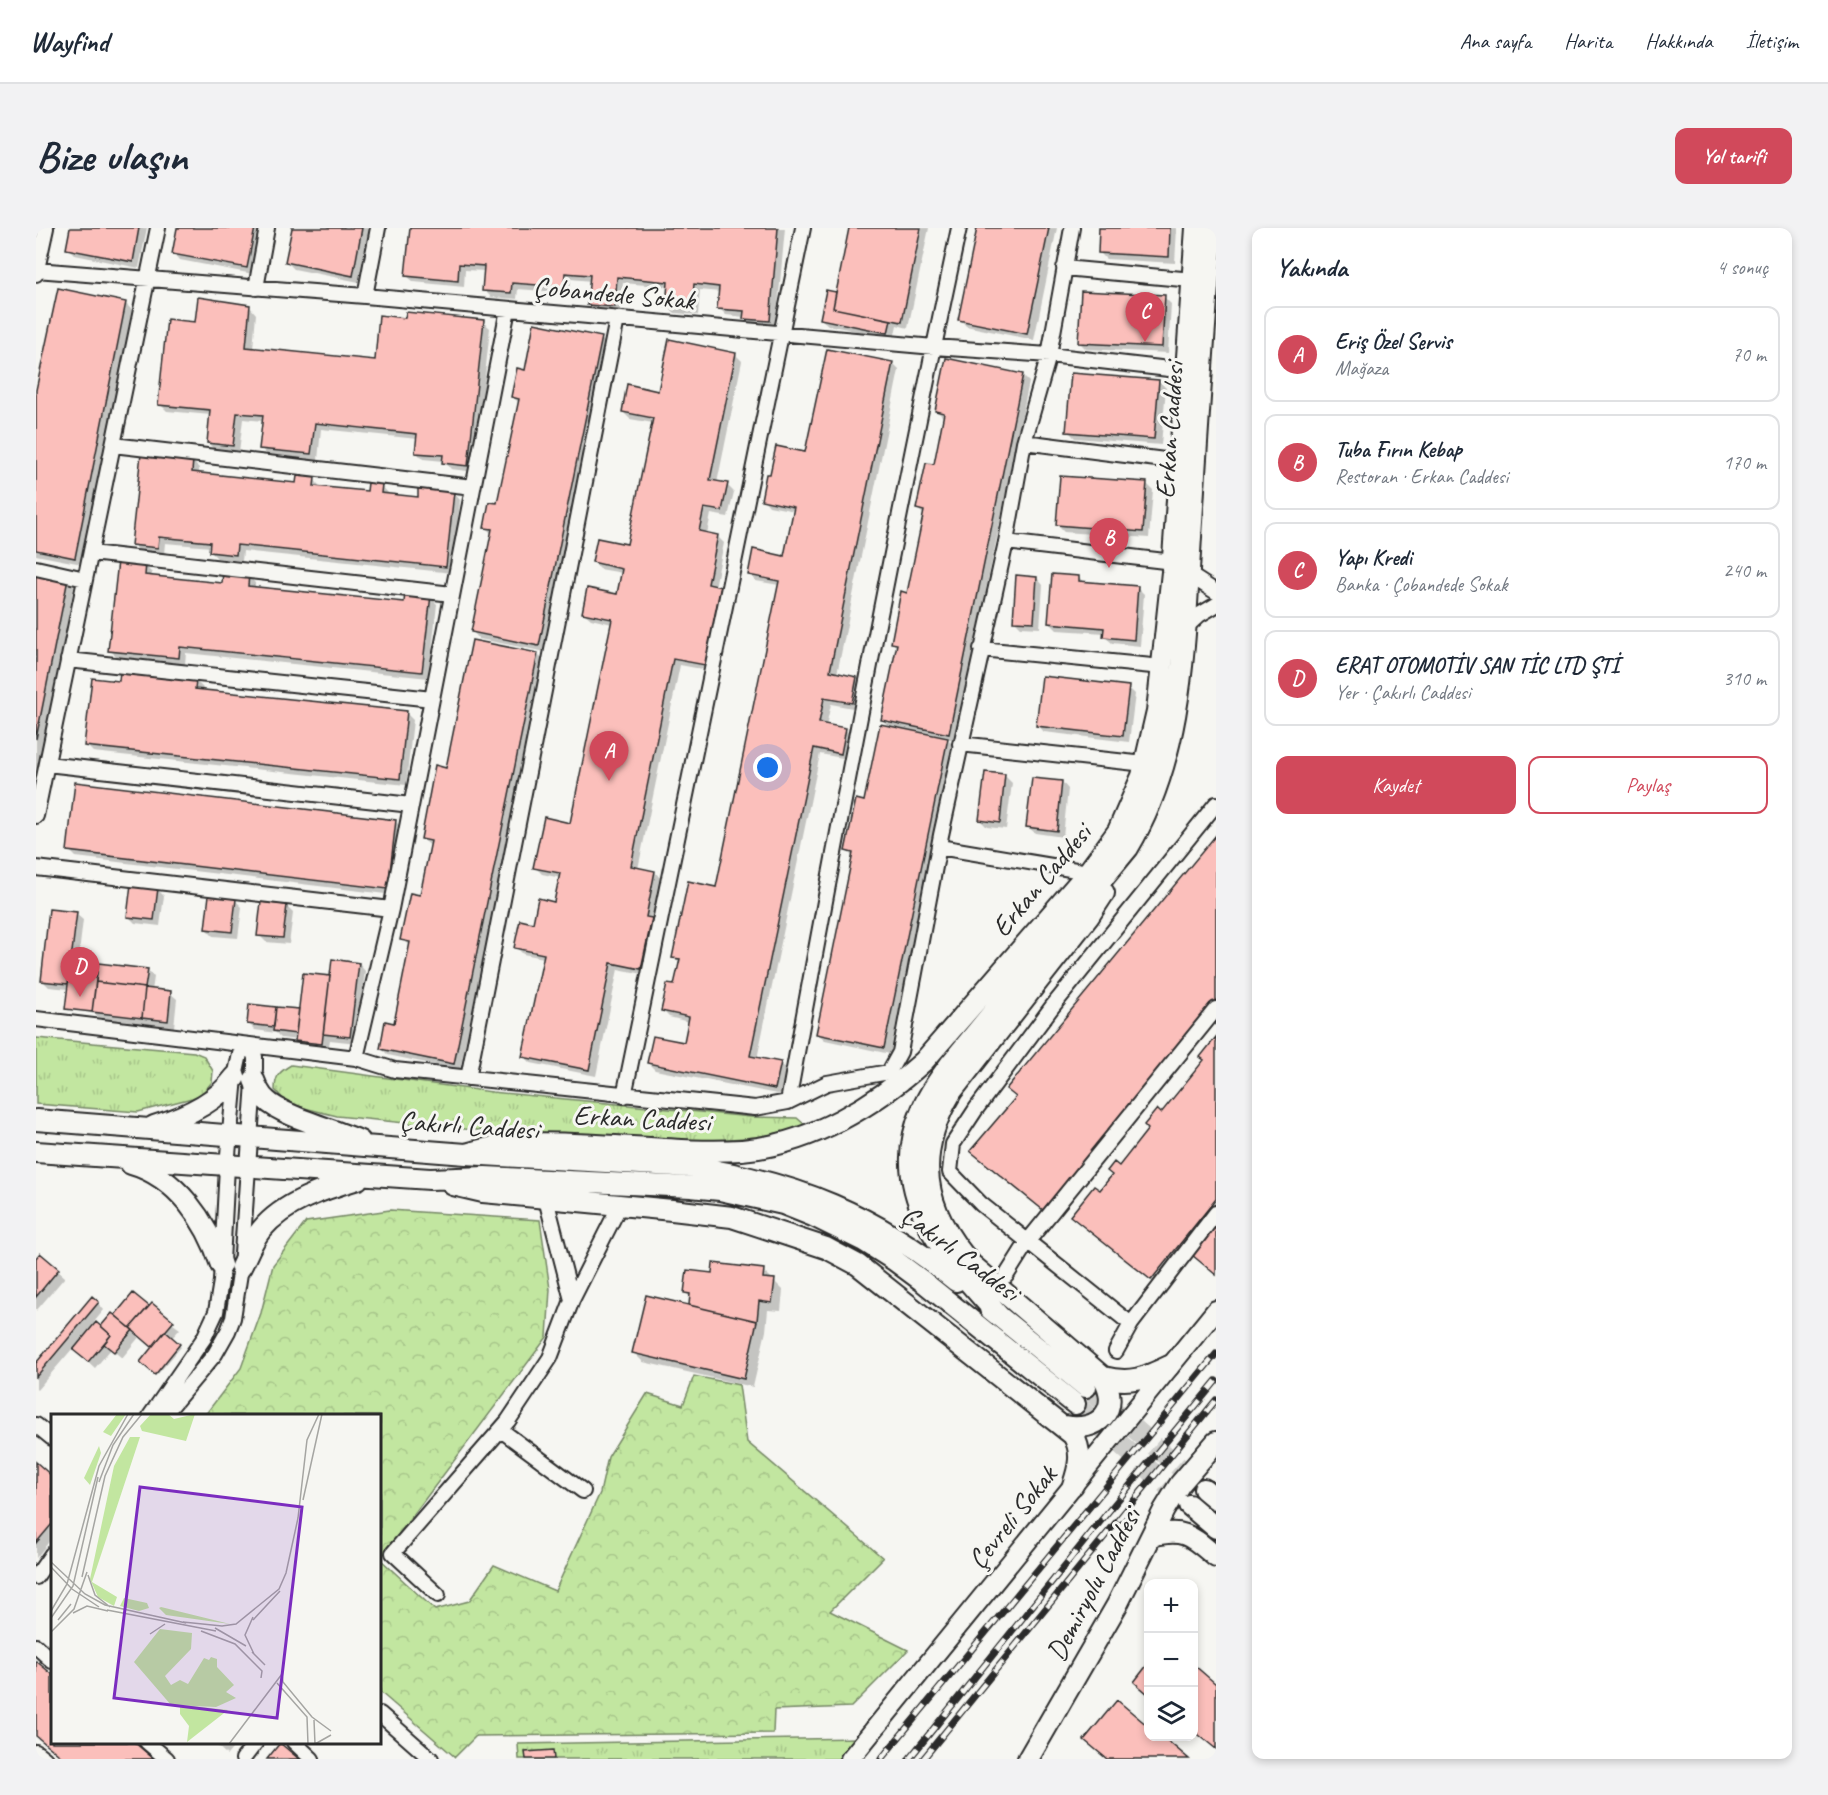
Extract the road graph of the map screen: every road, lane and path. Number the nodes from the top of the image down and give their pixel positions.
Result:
1 (45, 228) edge
2 (158, 228) edge
3 (267, 228) edge
4 (378, 228) edge
5 (802, 228) edge
6 (959, 228) edge
7 (1071, 228) edge
8 (1196, 228) edge
9 (1213, 228) edge
10 (1064, 268) junction
11 (36, 272) edge
12 (148, 279) junction
13 (1193, 280) junction
14 (256, 288) junction
15 (365, 296) junction
16 (508, 309) junction
17 (617, 319) junction
18 (780, 334) junction
19 (934, 347) junction
20 (1049, 355) junction
21 (1186, 371) junction
22 (1024, 442) junction
23 (113, 444) junction
24 (1180, 462) junction
25 (473, 487) junction
26 (1006, 542) junction
27 (91, 553) junction
28 (36, 568) edge
29 (1180, 568) junction
30 (85, 579) junction
31 (1216, 592) edge
32 (452, 594) junction
33 (1216, 605) edge
34 (1185, 628) junction
35 (981, 649) junction
36 (69, 660) junction
37 (1162, 667) junction
38 (432, 699) junction
39 (960, 744) junction
40 (47, 764) junction
41 (1145, 764) junction
42 (1216, 804) edge
43 (411, 805) junction
44 (36, 816) edge
45 (939, 847) junction
46 (1128, 848) junction
47 (36, 868) edge
48 (1088, 872) junction
49 (391, 909) junction
50 (1216, 1009) edge
51 (36, 1019) edge
52 (249, 1045) junction
53 (356, 1058) junction
54 (468, 1078) junction
55 (245, 1079) junction
56 (624, 1096) junction
57 (788, 1102) junction
58 (36, 1120) edge
59 (146, 1128) junction
60 (229, 1135) junction
61 (252, 1137) junction
62 (370, 1147) junction
63 (36, 1152) edge
64 (466, 1154) junction
65 (108, 1158) junction
66 (227, 1166) junction
67 (249, 1167) junction
68 (371, 1175) junction
69 (430, 1179) junction
70 (546, 1199) junction
71 (620, 1205) junction
72 (1216, 1213) edge
73 (1028, 1242) junction
74 (221, 1265) junction
75 (241, 1267) junction
76 (1006, 1276) dead end
77 (572, 1300) junction
78 (1216, 1310) edge
79 (999, 1316) junction
80 (1131, 1324) junction
81 (1116, 1351) dead end
82 (1169, 1366) junction
83 (1103, 1377) junction
84 (151, 1414) edge
85 (165, 1414) edge
86 (36, 1425) edge
87 (1064, 1426) junction
88 (501, 1430) junction
89 (51, 1437) edge
90 (1216, 1442) edge
91 (1073, 1485) junction
92 (583, 1491) dead end
93 (1189, 1505) tunnel mouth
94 (1216, 1528) edge
95 (1152, 1536) junction
96 (51, 1555) edge
97 (1216, 1557) edge
98 (36, 1577) edge
99 (438, 1595) dead end
100 (36, 1646) edge
101 (51, 1660) edge
102 (381, 1715) edge
103 (148, 1744) edge
104 (255, 1744) edge
105 (295, 1744) edge
106 (36, 1752) edge
107 (45, 1759) edge
108 (167, 1759) edge
109 (243, 1759) edge
110 (312, 1759) edge
111 (431, 1759) edge
112 (850, 1759) edge
113 (1029, 1759) edge

1 - 11 street
2 - 12 street
3 - 14 street
4 - 15 street
5 - 18 street
6 - 19 street
7 - 10 street
8 - 13 main road, Erkan Caddesi
9 - 29 main road, Erkan Caddesi
10 - 13 street
10 - 20 street
11 - 12 street, Çobandede Sokak
12 - 14 street, Çobandede Sokak
12 - 23 street
13 - 21 main road, Erkan Caddesi
14 - 15 street, Çobandede Sokak
15 - 16 street, Çobandede Sokak
16 - 17 street, Çobandede Sokak
16 - 25 street
17 - 18 street, Çobandede Sokak
17 - 54 street
18 - 19 street, Çobandede Sokak
18 - 56 street
19 - 20 street, Çobandede Sokak
19 - 57 street
20 - 21 street, Çobandede Sokak
20 - 22 street
21 - 24 main road, Erkan Caddesi
22 - 24 street
22 - 26 street
23 - 25 street
23 - 27 street
24 - 29 main road, Erkan Caddesi
25 - 32 street
26 - 29 street
26 - 35 street
27 - 30 street
27 - 32 street
28 - 30 street
29 - 31 street
29 - 34 main road, Erkan Caddesi
29 - 37 main road, Erkan Caddesi
30 - 36 street
32 - 38 street
33 - 34 street
34 - 46 main road, Erkan Caddesi
35 - 37 street
35 - 39 street
36 - 38 street
36 - 40 street
37 - 41 main road, Erkan Caddesi
38 - 43 street
39 - 41 street
39 - 45 street
40 - 43 street
40 - 44 street
41 - 48 main road, Erkan Caddesi
42 - 73 street
43 - 49 street
45 - 48 street
45 - 57 street
46 - 79 main road, Erkan Caddesi
46 - 83 main road
47 - 49 street
48 - 64 main road, Erkan Caddesi
49 - 53 street
50 - 73 street
51 - 52 street
52 - 53 street
52 - 55 street
52 - 55 street
53 - 54 street
54 - 56 street
55 - 59 main road
55 - 60 street
55 - 61 street
55 - 62 main road
56 - 57 street
58 - 59 main road, Çakırlı Caddesi
59 - 60 main road, Çakırlı Caddesi
60 - 61 main road, Çakırlı Caddesi
60 - 66 street
61 - 62 main road, Çakırlı Caddesi
61 - 67 street
62 - 64 main road, Çakırlı Caddesi
63 - 65 main road, Çakırlı Caddesi
64 - 79 main road, Çakırlı Caddesi
65 - 66 main road, Çakırlı Caddesi
65 - 74 main road
66 - 67 main road, Çakırlı Caddesi
66 - 74 street
67 - 68 main road, Çakırlı Caddesi
67 - 75 street
68 - 69 main road, Çakırlı Caddesi
68 - 75 main road
69 - 70 main road
69 - 79 main road, Çakırlı Caddesi
70 - 71 main road
70 - 77 street
71 - 77 street
71 - 87 main road
72 - 80 street
73 - 76 street
73 - 80 street
74 - 84 street
75 - 85 street
77 - 88 street
78 - 82 street, Çevreli Sokak
80 - 81 street
82 - 83 main road
82 - 91 street, Çevreli Sokak
83 - 87 main road
86 - 89 street
87 - 91 main road
88 - 92 street
88 - 99 street
90 - 95 main road, Demiryolu Caddesi
91 - 112 street, Çevreli Sokak
93 - 94 main road
95 - 97 main road
95 - 113 main road, Demiryolu Caddesi
96 - 98 street
100 - 101 street
102 - 111 street
103 - 108 street
104 - 109 street
105 - 110 street
106 - 107 street

